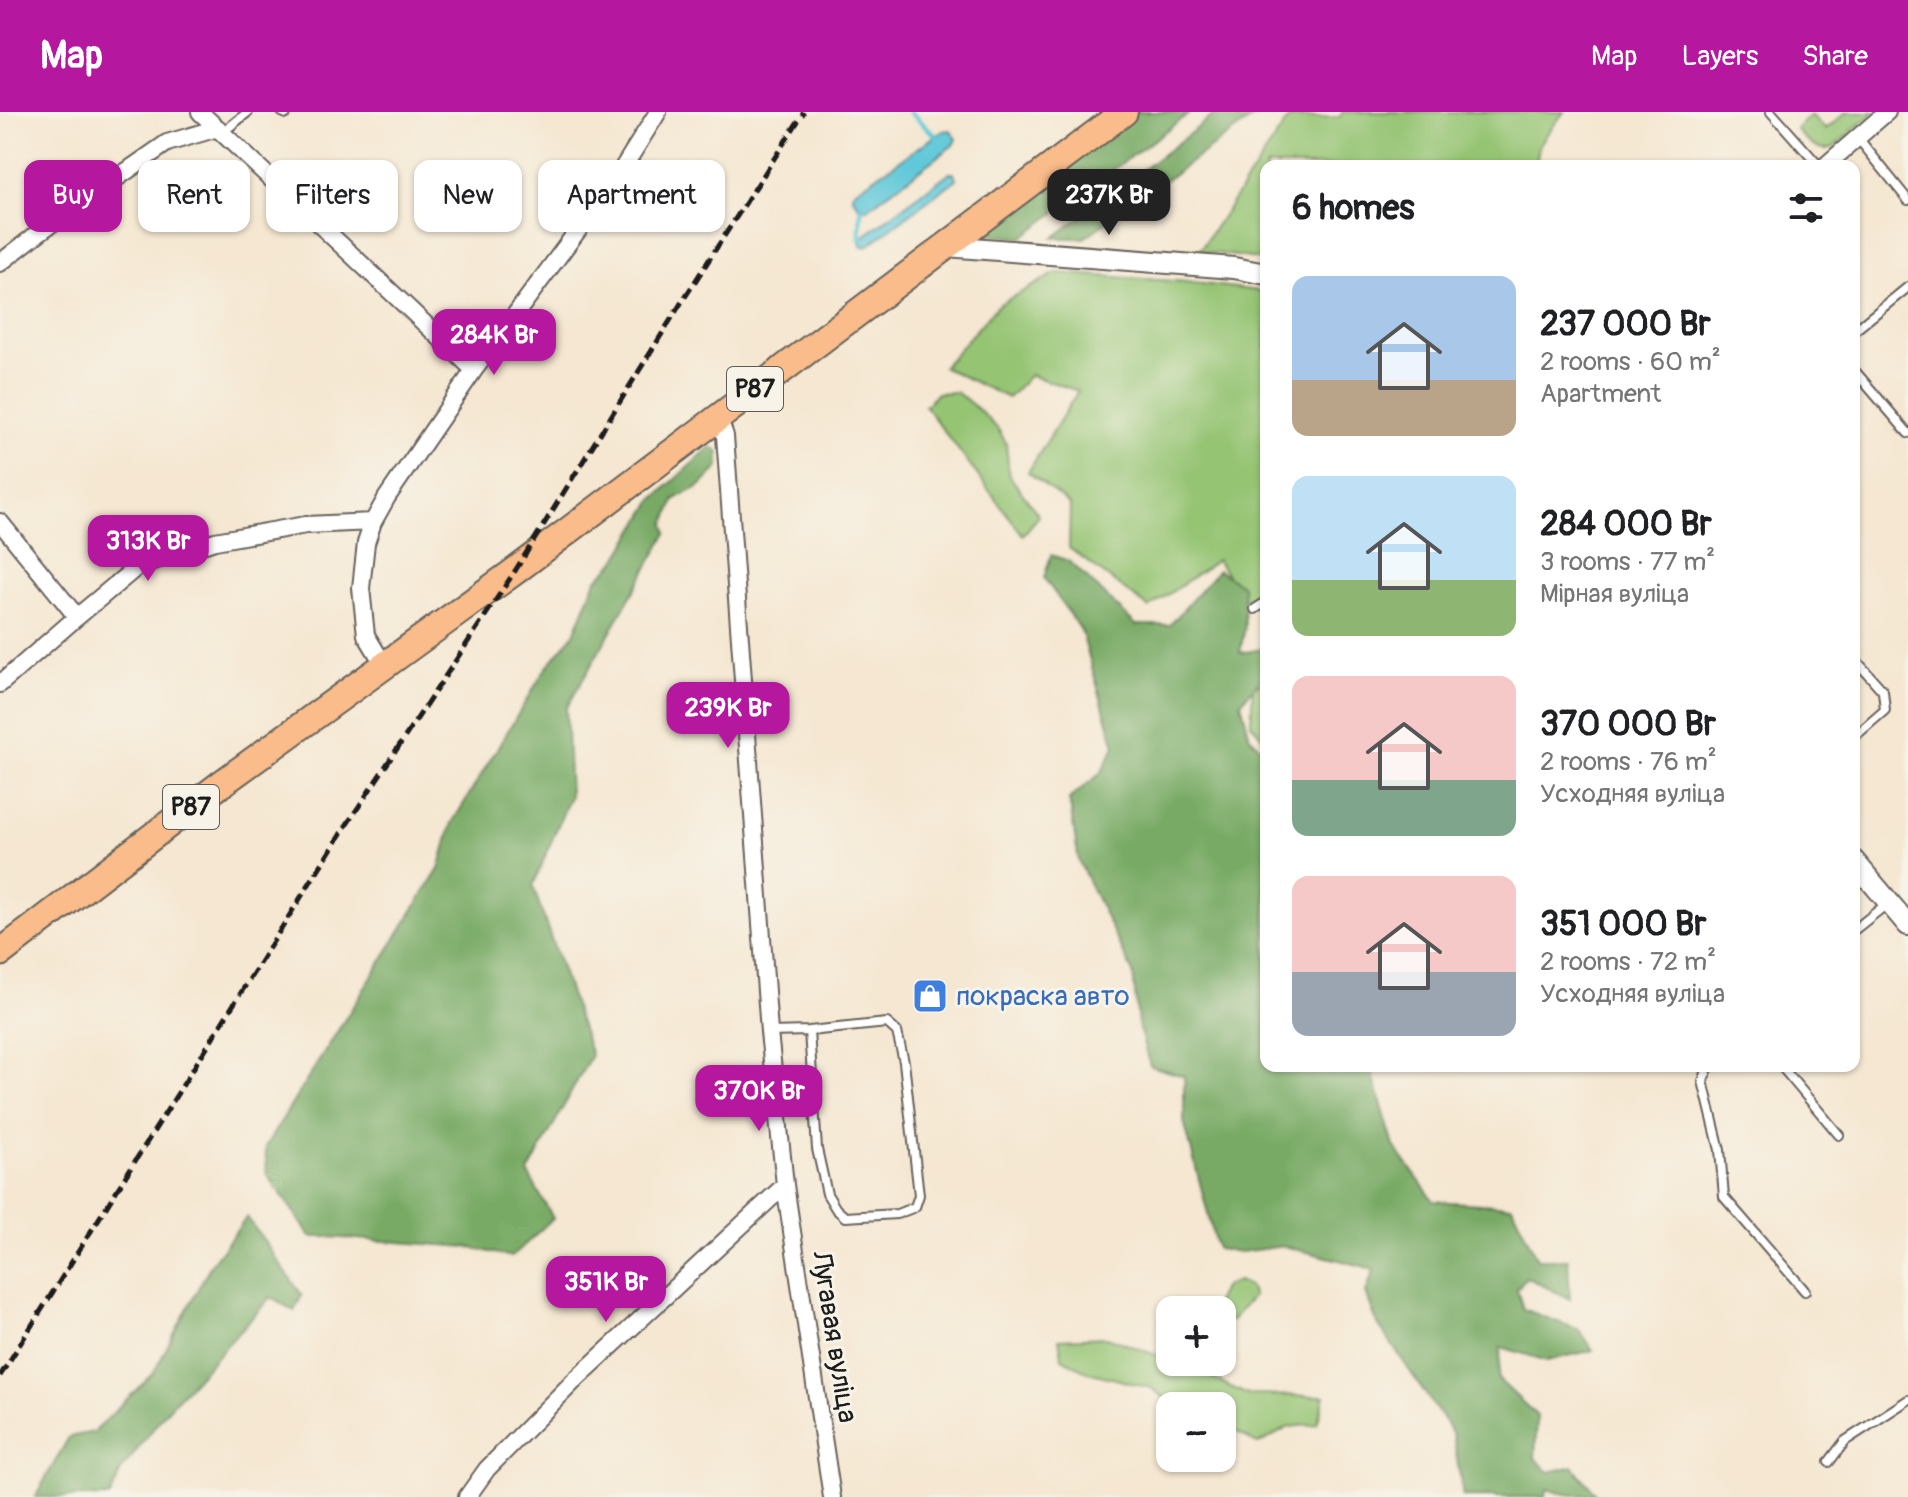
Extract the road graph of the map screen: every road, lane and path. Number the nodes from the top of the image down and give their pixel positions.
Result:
1 (200, 112) edge
2 (248, 112) edge
3 (658, 112) edge
4 (1124, 112) edge
5 (1771, 112) edge
6 (1887, 112) edge
7 (220, 130) junction
8 (1858, 137) junction
9 (1816, 160) edge
10 (1829, 160) edge
11 (1908, 200) edge
12 (946, 246) junction
13 (0, 263) edge
14 (1260, 273) edge
15 (1908, 287) edge
16 (1860, 326) edge
17 (474, 370) junction
18 (1860, 377) edge
19 (718, 416) junction
20 (1908, 433) edge
21 (0, 522) edge
22 (373, 522) junction
23 (1260, 606) edge
24 (1255, 609) dead end
25 (77, 617) junction
26 (384, 665) junction
27 (1860, 665) edge
28 (0, 684) edge
29 (1860, 732) edge
30 (1860, 868) edge
31 (1888, 903) junction
32 (1860, 925) edge
33 (1908, 925) edge
34 (0, 953) edge
35 (809, 1031) junction
36 (769, 1032) junction
37 (1707, 1072) edge
38 (1786, 1072) edge
39 (1839, 1135) dead end
40 (785, 1185) junction
41 (1805, 1291) dead end
42 (1908, 1400) edge
43 (1829, 1462) dead end
44 (467, 1497) edge
45 (832, 1497) edge

1 - 7 street
2 - 7 lane
3 - 17 street
4 - 12 main road, Р87
5 - 9 lane
6 - 8 street
7 - 13 street
7 - 17 street
8 - 10 street
8 - 11 lane
12 - 14 street
12 - 19 main road, Р87
15 - 16 lane
17 - 22 street
18 - 20 lane
19 - 26 main road, Р87
19 - 36 street, Лугавая вуліца
21 - 25 street
22 - 25 street
22 - 26 street
23 - 24 lane
25 - 28 street
26 - 34 main road, Р87
27 - 29 lane
30 - 31 street
31 - 32 lane
31 - 33 street
35 - 35 lane
35 - 36 lane
36 - 40 street, Лугавая вуліца
37 - 41 lane
38 - 39 lane
40 - 44 street
40 - 45 street, Лугавая вуліца
42 - 43 lane

